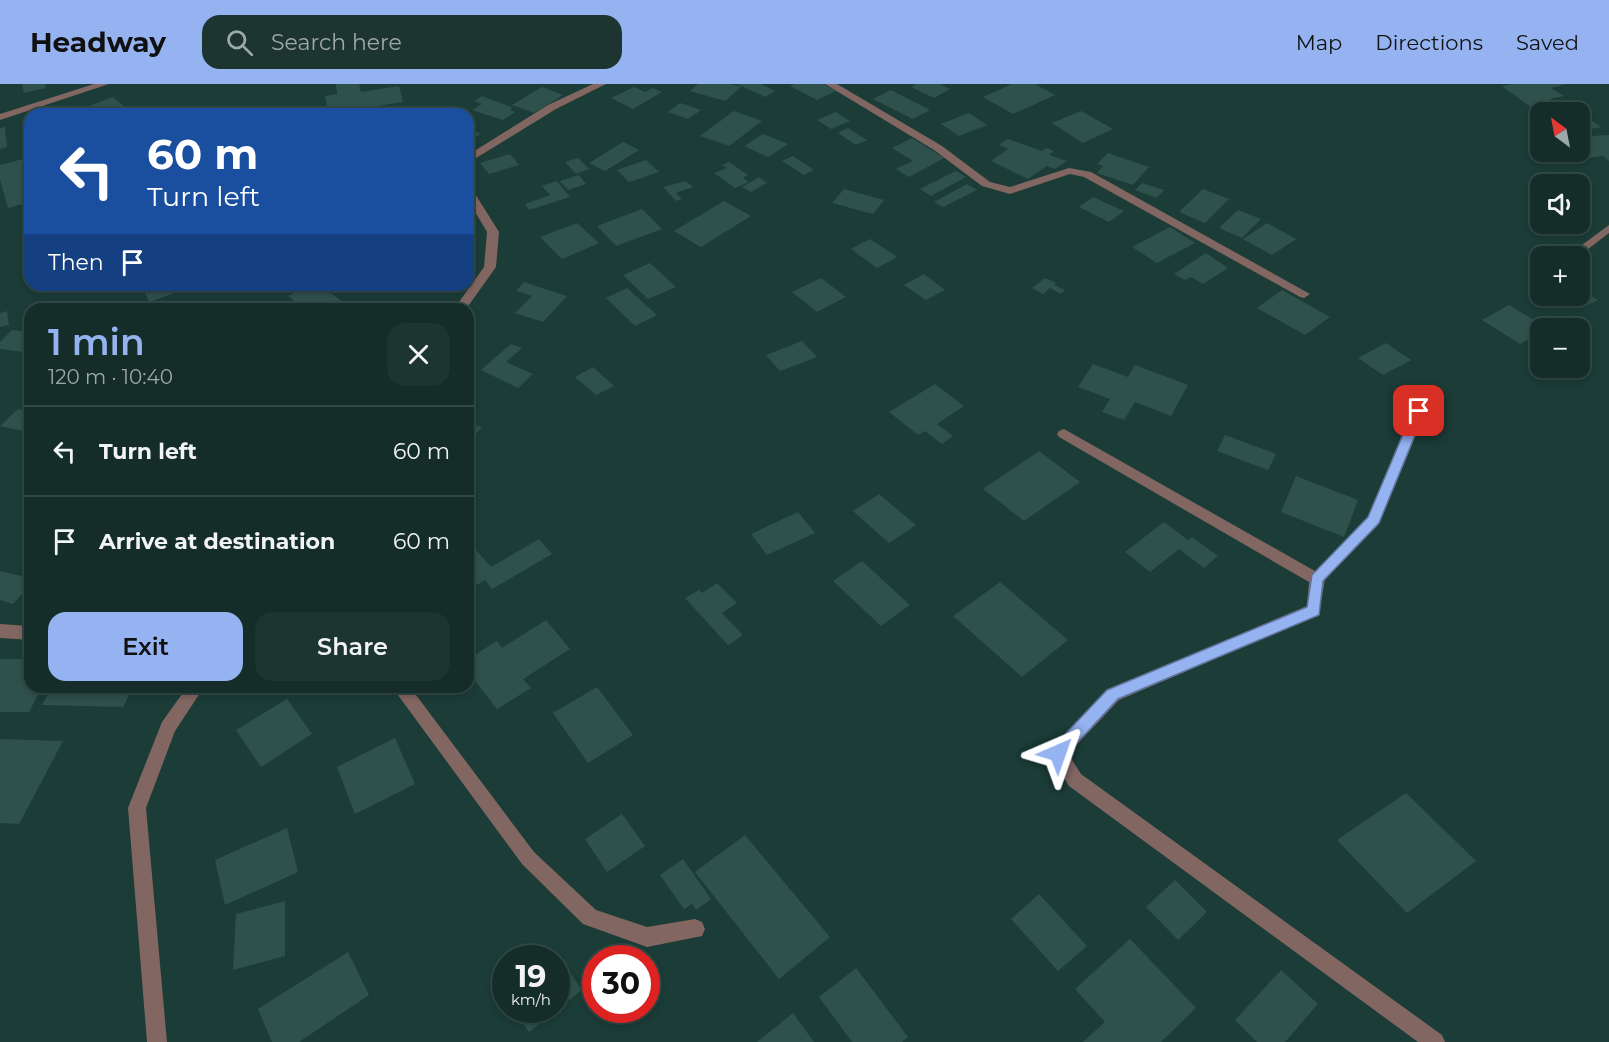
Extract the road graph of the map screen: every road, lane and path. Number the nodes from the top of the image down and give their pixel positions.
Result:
1 (104, 84) edge
2 (601, 84) edge
3 (830, 84) edge
4 (28, 108) edge
5 (24, 109) edge
6 (0, 117) edge
7 (474, 156) edge
8 (474, 201) edge
9 (1609, 228) edge
10 (1585, 246) edge
11 (474, 289) edge
12 (1304, 294) dead end
13 (1419, 411) dead end
14 (1064, 434) dead end
15 (1317, 579) junction
16 (0, 631) edge
17 (24, 633) edge
18 (192, 693) edge
19 (404, 693) edge
20 (695, 929) dead end
21 (157, 1042) edge
22 (1435, 1042) edge

1 - 4 street
2 - 7 street
3 - 12 street
5 - 6 street
8 - 11 street
9 - 10 street
13 - 15 street
14 - 15 street
15 - 22 street
16 - 17 street
18 - 21 street
19 - 20 street

